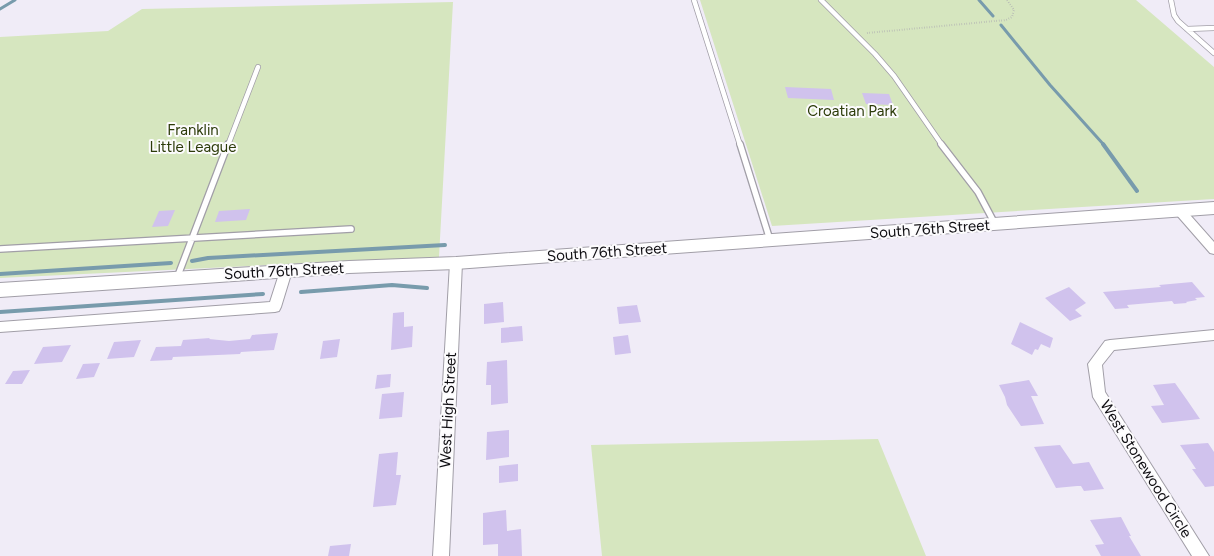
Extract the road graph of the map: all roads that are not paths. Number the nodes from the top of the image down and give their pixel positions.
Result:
1 (694, 0) edge
2 (821, 0) edge
3 (1171, 0) edge
4 (1214, 28) edge
5 (1187, 29) junction
6 (1214, 53) edge
7 (258, 67) dead end
8 (1214, 208) edge
9 (1180, 210) junction
10 (995, 224) junction
11 (351, 229) dead end
12 (191, 239) junction
13 (770, 240) junction
14 (0, 249) edge
15 (1214, 250) edge
16 (456, 264) junction
17 (286, 271) junction
18 (176, 278) junction
19 (0, 290) edge
20 (0, 327) edge
21 (1214, 335) edge
22 (441, 556) edge
23 (1201, 556) edge

1 - 13 lane
2 - 10 lane
3 - 5 lane
4 - 5 lane
5 - 6 lane
7 - 12 lane
8 - 9 main road, South 76th Street
9 - 10 main road, South 76th Street
9 - 15 street
10 - 13 main road, South 76th Street
11 - 12 lane
12 - 14 lane
12 - 18 lane
13 - 16 main road, South 76th Street
16 - 17 main road, South 76th Street
16 - 22 street, West High Street
17 - 18 main road, South 76th Street
17 - 20 street
18 - 19 main road, South 76th Street
21 - 23 street, West Stonewood Circle

